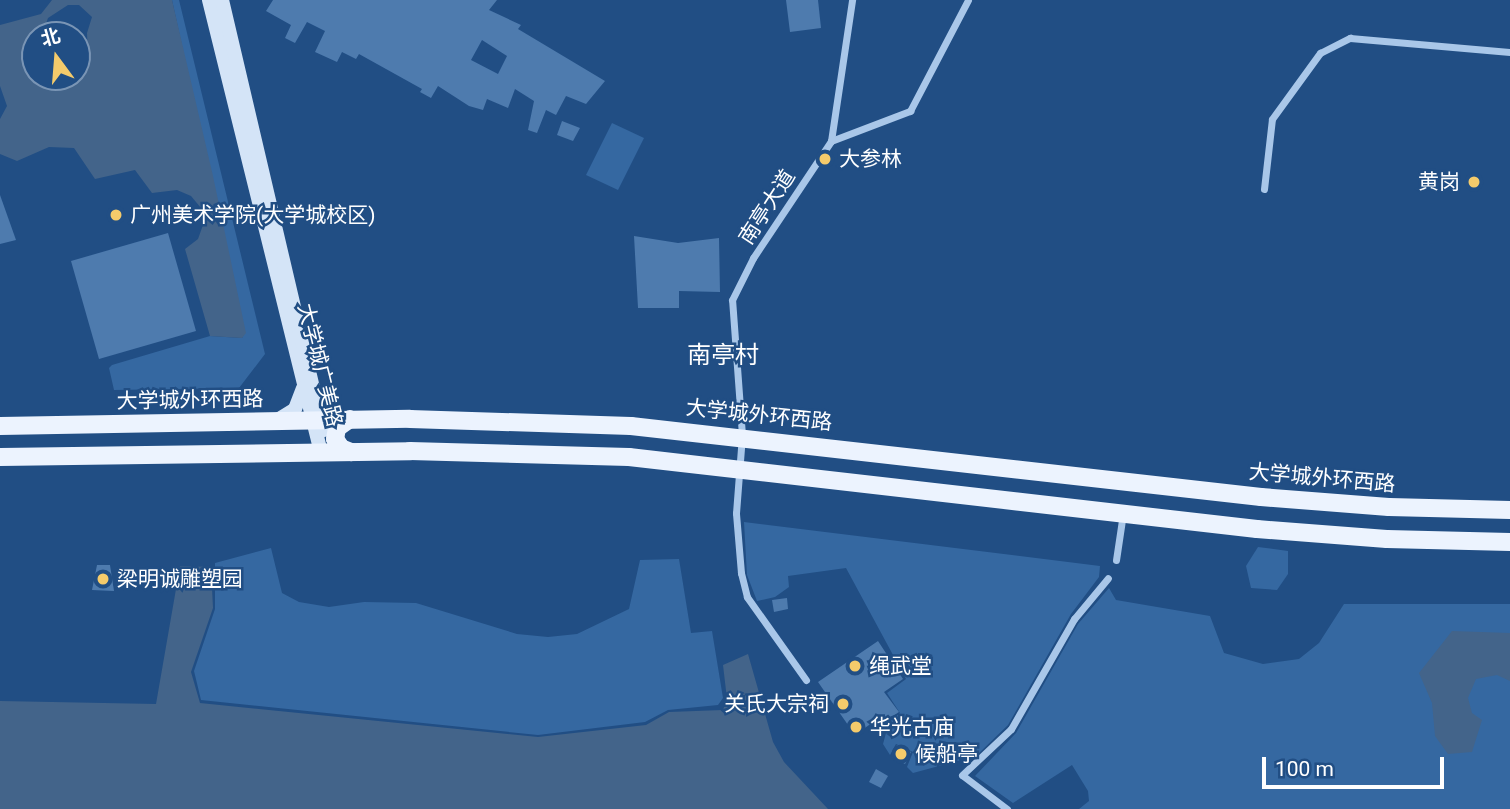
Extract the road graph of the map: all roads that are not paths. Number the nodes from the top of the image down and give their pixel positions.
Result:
1 (209, 0) edge
2 (222, 0) edge
3 (852, 0) edge
4 (968, 0) edge
5 (1510, 52) edge
6 (831, 141) junction
7 (1264, 189) dead end
8 (309, 386) junction
9 (350, 419) junction
10 (276, 421) junction
11 (317, 421) junction
12 (0, 426) edge
13 (742, 435) junction
14 (321, 452) junction
15 (351, 452) junction
16 (0, 457) edge
17 (741, 467) junction
18 (1510, 510) edge
19 (1123, 513) junction
20 (1510, 541) edge
21 (1116, 560) dead end
22 (1108, 578) dead end
23 (806, 680) dead end
24 (1007, 809) edge

1 - 8 main road, 大学城广美路
2 - 8 main road, 大学城广美路
3 - 6 street, 南亭大道
4 - 6 street
5 - 7 street
6 - 13 street, 南亭大道
8 - 9 main road
8 - 10 main road
8 - 11 main road, 大学城广美路
9 - 11 main road, 大学城外环西路
9 - 13 main road, 大学城外环西路
9 - 15 main road
10 - 11 main road, 大学城外环西路
10 - 12 main road, 大学城外环西路
11 - 14 main road, 大学城广美路
13 - 17 street, 南亭大道
13 - 18 main road, 大学城外环西路
14 - 15 main road
14 - 16 main road
15 - 17 main road
17 - 19 main road
17 - 23 street, 南亭大道
19 - 20 main road
19 - 21 street
22 - 24 street

